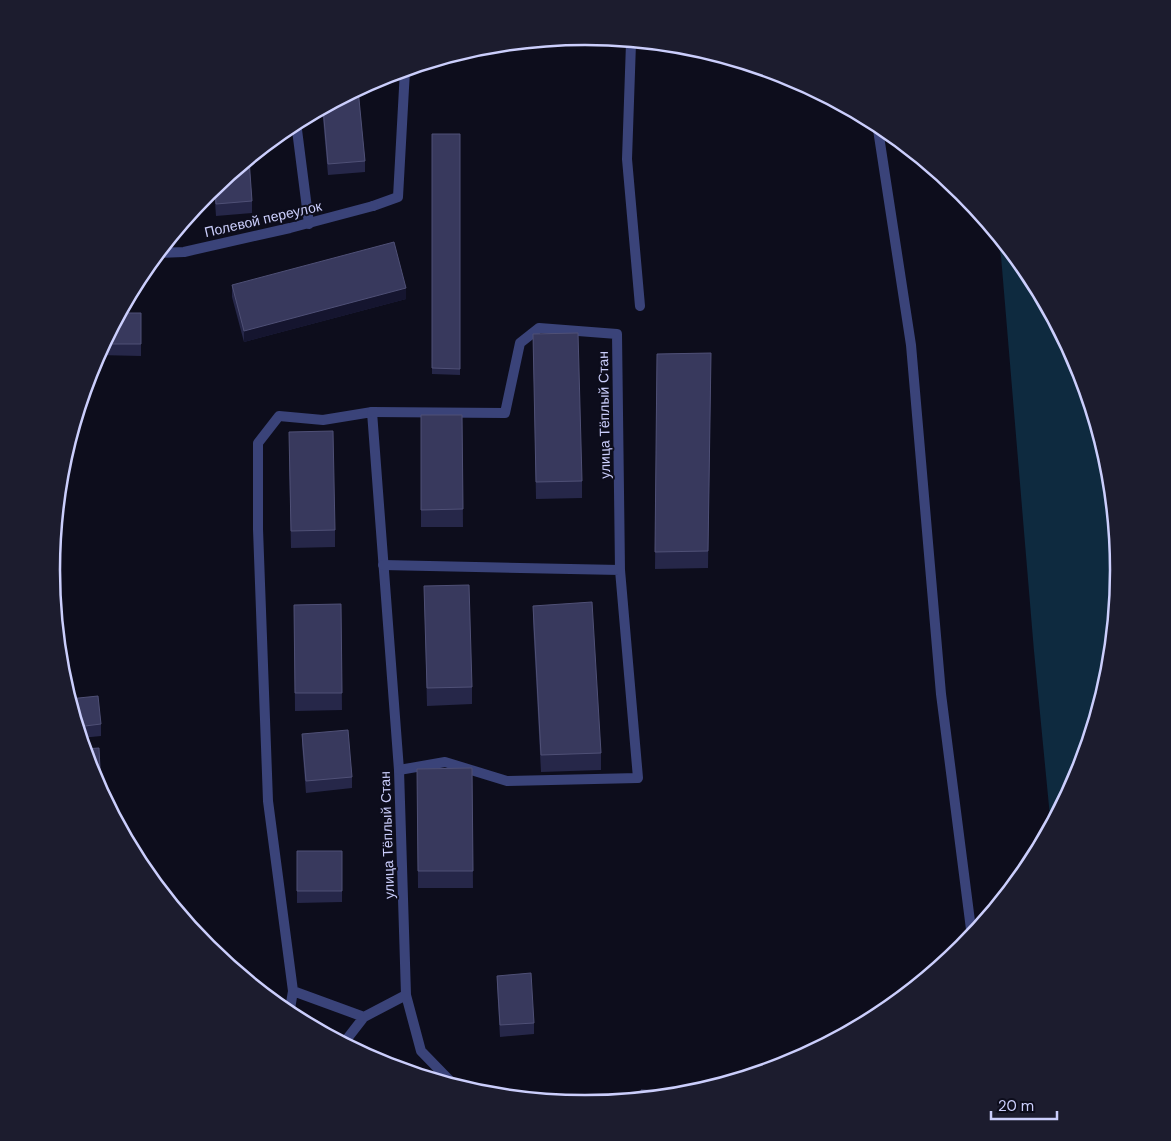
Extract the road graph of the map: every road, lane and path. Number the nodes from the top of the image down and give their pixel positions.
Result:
1 (631, 47) edge
2 (405, 78) edge
3 (297, 132) edge
4 (878, 135) edge
5 (309, 224) junction
6 (168, 253) edge
7 (640, 306) dead end
8 (372, 412) junction
9 (383, 565) junction
10 (620, 570) junction
11 (399, 770) junction
12 (971, 928) edge
13 (293, 991) junction
14 (406, 995) junction
15 (291, 1005) edge
16 (364, 1017) junction
17 (347, 1039) edge
18 (446, 1077) edge

1 - 7 street
2 - 5 street, Полевой переулок
3 - 5 street
4 - 12 street
5 - 6 street, Полевой переулок
8 - 9 street, улица Тёплый Стан
8 - 10 street, улица Тёплый Стан
8 - 13 street
9 - 10 street
9 - 11 street, улица Тёплый Стан
10 - 11 street
11 - 14 street, улица Тёплый Стан
13 - 15 street
13 - 16 street
14 - 16 street
14 - 18 street, улица Тёплый Стан
16 - 17 street

